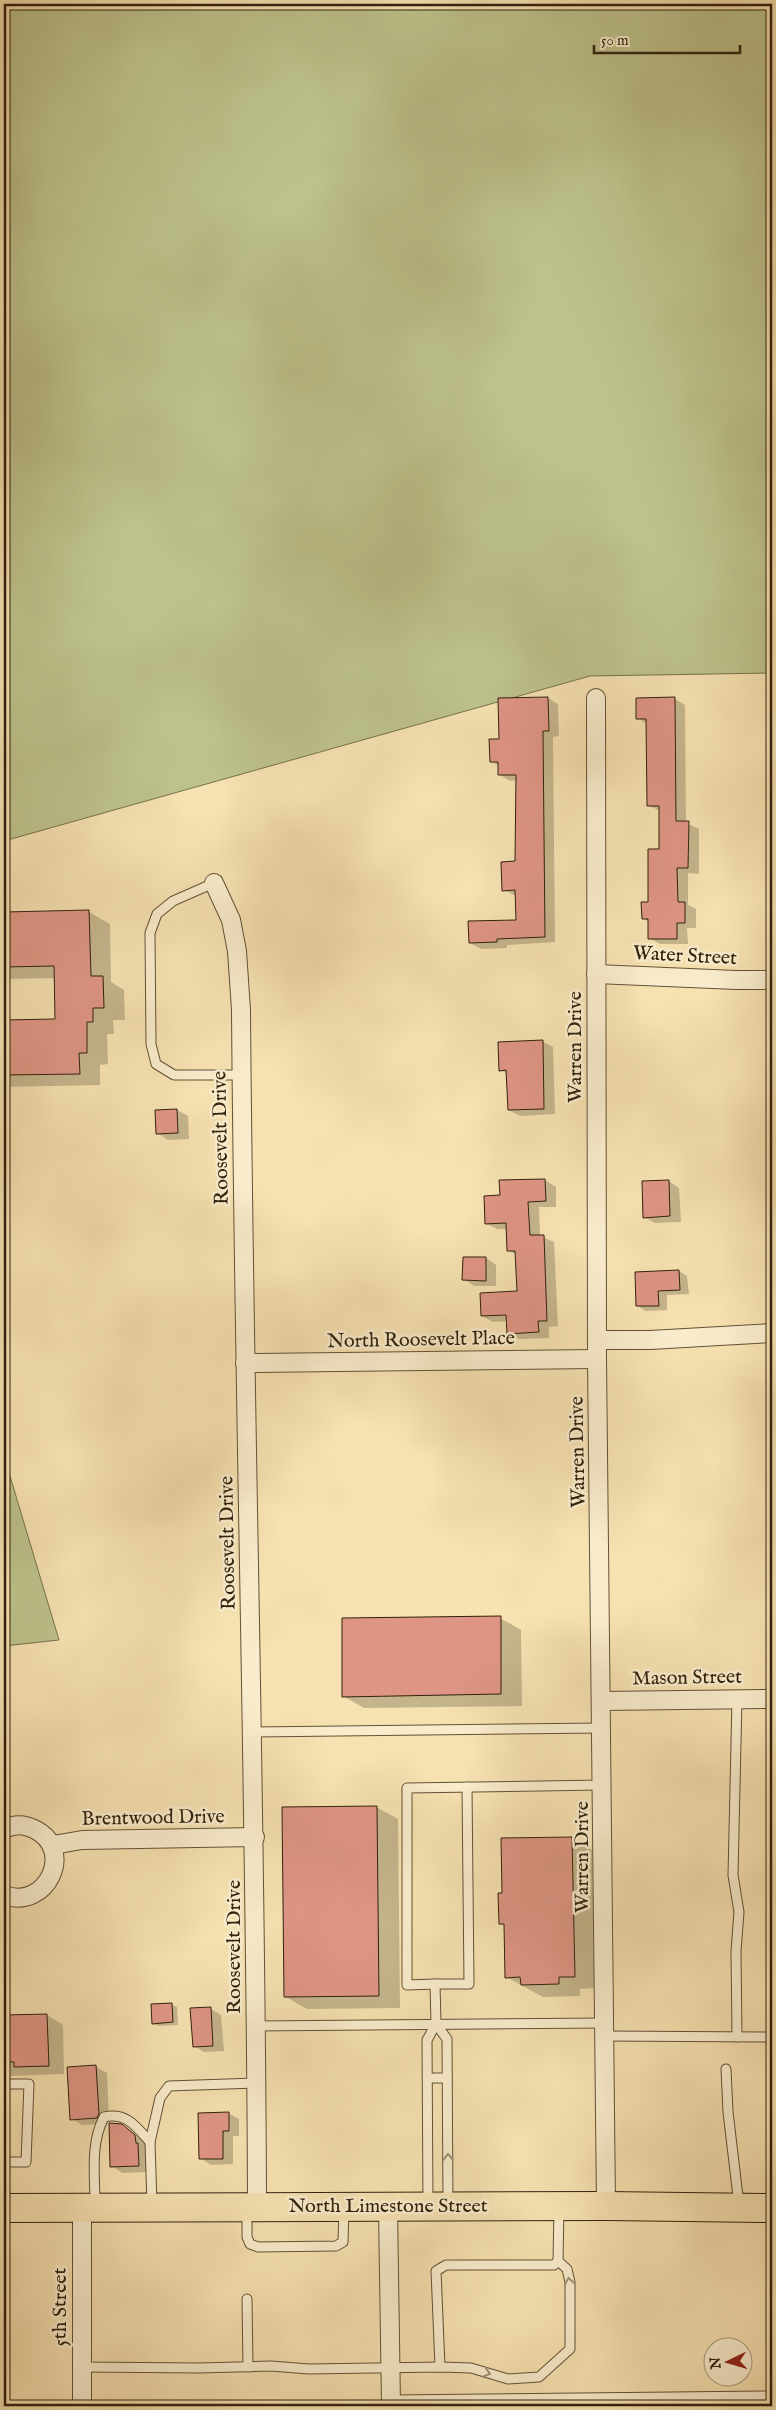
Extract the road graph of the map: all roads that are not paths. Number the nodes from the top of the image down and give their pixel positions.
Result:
1 (596, 698) dead end
2 (214, 883) joint
3 (596, 974) junction
4 (772, 980) edge
5 (242, 1075) junction
6 (772, 1334) edge
7 (597, 1340) junction
8 (597, 1359) junction
9 (245, 1363) junction
10 (737, 1699) junction
11 (772, 1699) edge
12 (602, 1701) junction
13 (602, 1728) junction
14 (253, 1732) junction
15 (603, 1785) junction
16 (468, 1787) junction
17 (4, 1829) edge
18 (255, 1838) junction
19 (53, 1845) junction
20 (4, 1895) edge
21 (435, 1984) junction
22 (436, 2024) junction
23 (256, 2026) junction
24 (605, 2029) junction
25 (772, 2036) edge
26 (737, 2037) junction
27 (726, 2069) dead end
28 (428, 2078) junction
29 (447, 2078) junction
30 (4, 2084) edge
31 (256, 2084) junction
32 (150, 2142) junction
33 (4, 2162) edge
34 (252, 2206) junction
35 (344, 2206) junction
36 (388, 2206) junction
37 (438, 2206) junction
38 (559, 2206) junction
39 (606, 2206) junction
40 (4, 2208) edge
41 (89, 2208) junction
42 (152, 2208) junction
43 (740, 2208) junction
44 (772, 2208) edge
45 (558, 2261) junction
46 (247, 2299) dead end
47 (81, 2367) junction
48 (248, 2367) junction
49 (440, 2367) junction
50 (390, 2368) junction
51 (772, 2396) edge
52 (390, 2403) edge
53 (82, 2406) edge

1 - 3 street, Warren Drive
2 - 5 street, Roosevelt Drive
2 - 5 lane
3 - 4 street, Water Street
3 - 7 street, Warren Drive
5 - 9 street, Roosevelt Drive
6 - 7 street
7 - 8 street, Warren Drive
8 - 9 street, North Roosevelt Place
8 - 12 street, Warren Drive
9 - 14 street, Roosevelt Drive
10 - 11 street, Mason Street
10 - 12 street, Mason Street
10 - 26 lane
12 - 13 street, Warren Drive
13 - 14 lane
13 - 15 street, Warren Drive
14 - 18 street, Roosevelt Drive
15 - 16 lane
15 - 24 street, Warren Drive
16 - 21 lane
16 - 21 lane
17 - 19 street
18 - 19 street, Brentwood Drive
18 - 23 street, Roosevelt Drive
19 - 20 street
21 - 22 lane
22 - 23 lane
22 - 24 lane
22 - 28 lane
22 - 29 lane
23 - 31 street, Roosevelt Drive
24 - 26 lane
24 - 39 street, Warren Drive
25 - 26 lane
27 - 43 lane
28 - 29 lane
28 - 37 lane
37 -> 29 lane
30 - 33 lane
31 - 32 lane
31 - 34 street, Roosevelt Drive
32 - 41 lane
32 - 42 lane
34 - 35 main road, North Limestone Street
34 - 35 lane
34 - 42 main road, North Limestone Street
35 - 36 main road, North Limestone Street
36 - 37 main road, North Limestone Street
36 - 50 street
37 - 38 main road, North Limestone Street
38 - 39 main road, North Limestone Street
38 - 45 lane
39 - 43 main road, North Limestone Street
40 - 41 main road, North Limestone Street
41 - 42 main road, North Limestone Street
41 - 47 street, 5th Street
43 - 44 main road, North Limestone Street
45 - 49 lane
49 -> 45 lane
46 - 48 lane
47 - 48 lane
47 - 53 street, 5th Street
48 - 50 lane
49 - 50 lane
50 - 52 street
51 - 52 lane

